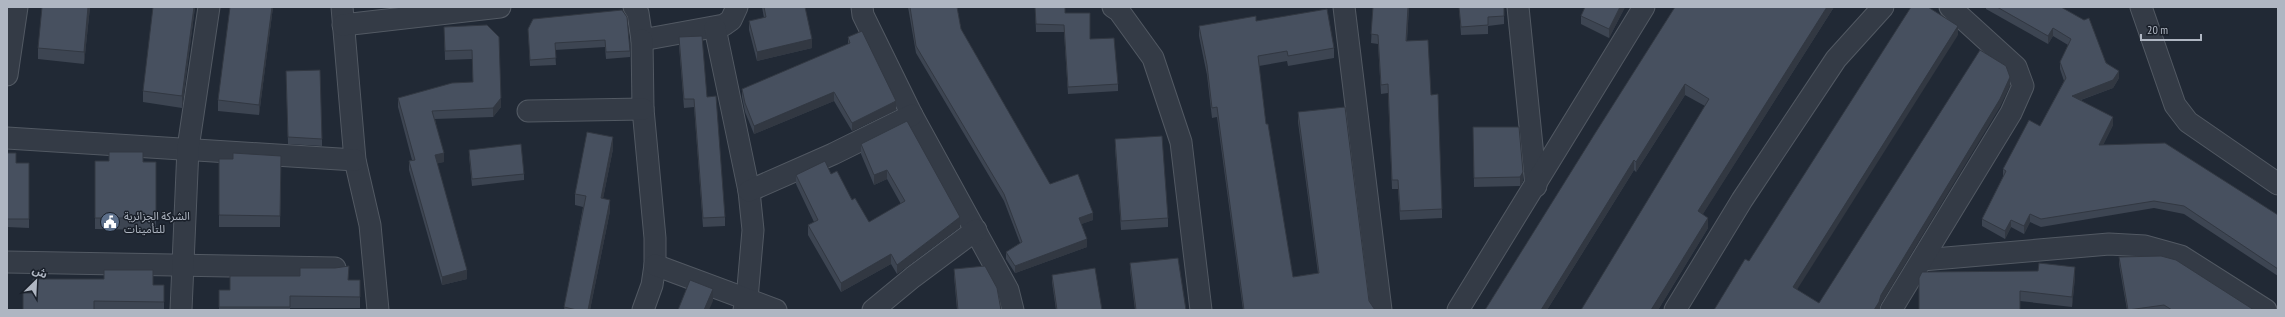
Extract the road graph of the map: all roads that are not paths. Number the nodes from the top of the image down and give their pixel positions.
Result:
1 (17, 7) edge
2 (209, 7) edge
3 (500, 7) edge
4 (634, 7) edge
5 (737, 7) edge
6 (862, 7) edge
7 (1113, 7) edge
8 (1344, 7) edge
9 (1518, 7) edge
10 (1644, 7) edge
11 (1883, 7) edge
12 (1950, 7) edge
13 (2141, 7) edge
14 (343, 16) edge
15 (715, 28) junction
16 (642, 40) junction
17 (7, 75) edge
18 (643, 109) junction
19 (528, 110) dead end
20 (912, 115) junction
21 (7, 138) edge
22 (188, 148) junction
23 (355, 160) junction
24 (2278, 184) edge
25 (1536, 186) junction
26 (749, 191) junction
27 (976, 230) junction
28 (1922, 260) junction
29 (7, 262) edge
30 (182, 264) junction
31 (655, 265) junction
32 (335, 268) edge
33 (746, 305) edge
34 (181, 310) edge
35 (378, 310) edge
36 (643, 310) edge
37 (776, 310) edge
38 (873, 310) edge
39 (1013, 310) edge
40 (1201, 310) edge
41 (1381, 310) edge
42 (1458, 310) edge
43 (1675, 310) edge
44 (1891, 310) edge
45 (2266, 310) edge

1 - 17 street
2 - 22 street
3 - 14 street
4 - 16 street
5 - 15 street
6 - 20 street
7 - 40 street
8 - 41 street
9 - 25 street
10 - 25 street
11 - 43 street
12 - 28 street
13 - 24 street
14 - 23 street
15 - 16 street
15 - 26 street
16 - 18 street
18 - 19 street
18 - 31 street
20 - 26 street
20 - 27 street
21 - 22 street
22 - 23 street
22 - 30 street
23 - 35 street
25 - 42 street
26 - 33 street
27 - 38 street
27 - 39 street
28 - 44 street
28 - 45 street
29 - 30 street
30 - 32 street
30 - 34 street
31 - 33 street
31 - 36 street
33 - 37 street

